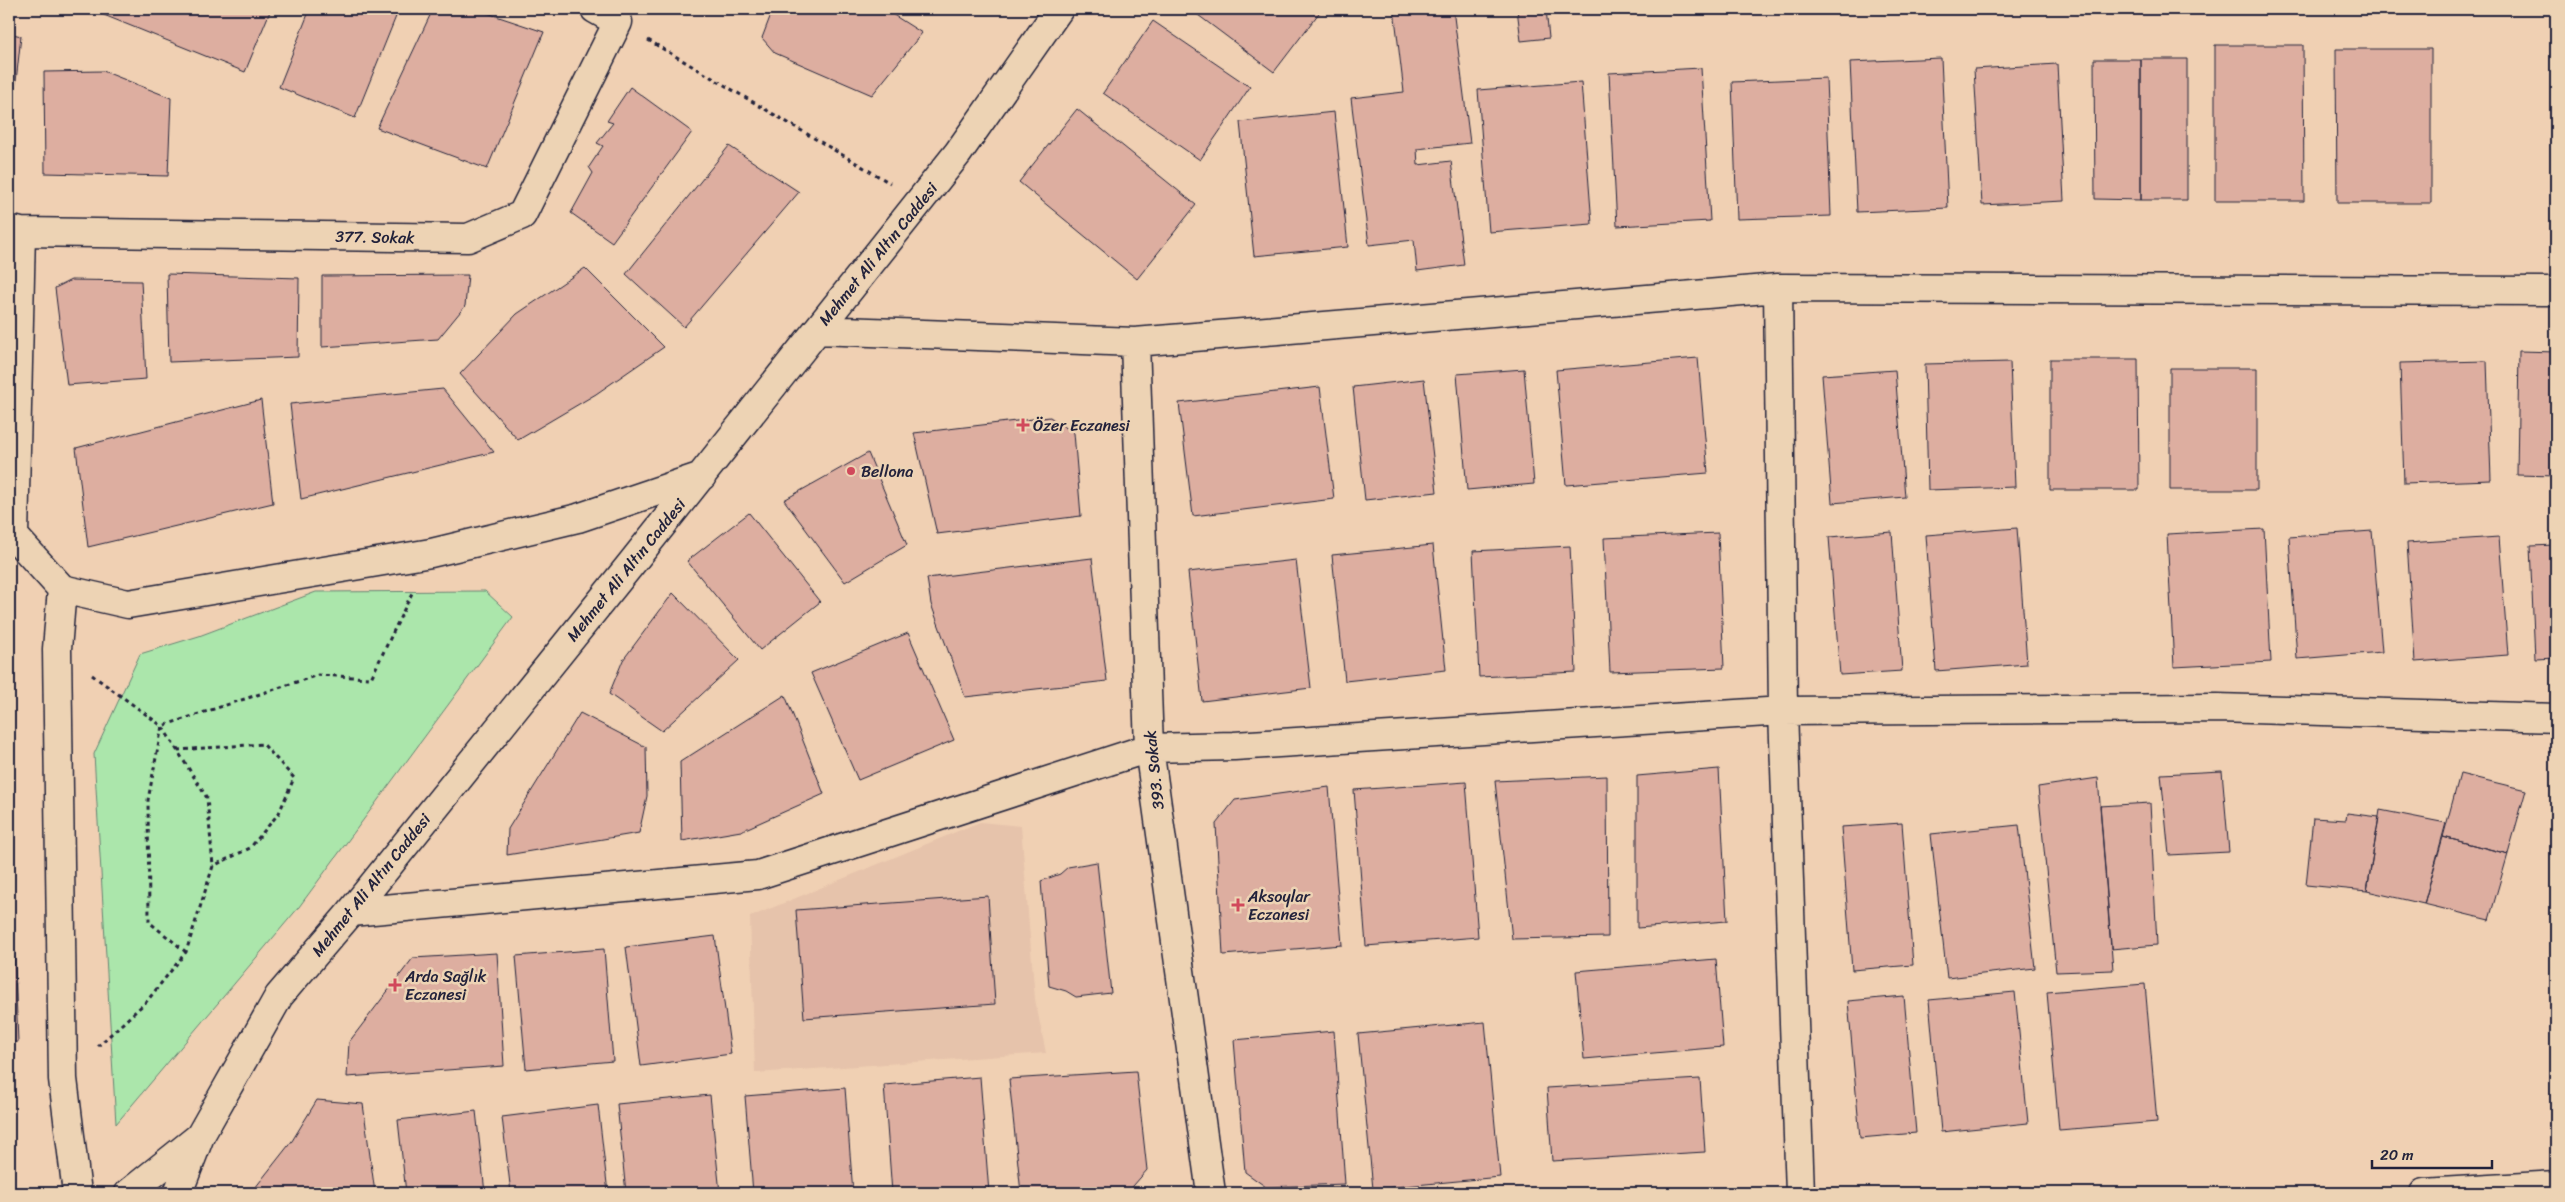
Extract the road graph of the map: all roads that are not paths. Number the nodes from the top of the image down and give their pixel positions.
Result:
1 (1059, 9) edge
2 (606, 15) edge
3 (15, 231) edge
4 (1778, 288) junction
5 (2556, 291) edge
6 (817, 330) junction
7 (1135, 342) junction
8 (702, 476) junction
9 (12, 535) edge
10 (62, 589) junction
11 (1783, 711) junction
12 (2556, 718) edge
13 (1149, 748) junction
14 (351, 912) junction
15 (200, 1136) junction
16 (72, 1157) junction
17 (2556, 1185) edge
18 (68, 1193) edge
19 (77, 1193) edge
20 (129, 1193) edge
21 (178, 1193) edge
22 (1211, 1193) edge
23 (1800, 1193) edge
24 (2424, 1193) edge

1 - 6 street, Mehmet Ali Altın Caddesi
2 - 3 street, 377. Sokak
3 - 9 street
4 - 5 street
4 - 7 street
4 - 11 street
6 - 7 street
6 - 8 street, Mehmet Ali Altın Caddesi
7 - 13 street, 393. Sokak
8 - 10 street
8 - 14 street, Mehmet Ali Altın Caddesi
9 - 10 street
10 - 16 street
11 - 12 street
11 - 13 street
11 - 23 street
13 - 14 street
13 - 22 street, 393. Sokak
14 - 15 street, Mehmet Ali Altın Caddesi
15 - 20 street
15 - 21 street
16 - 18 street
16 - 19 street
17 - 24 street

